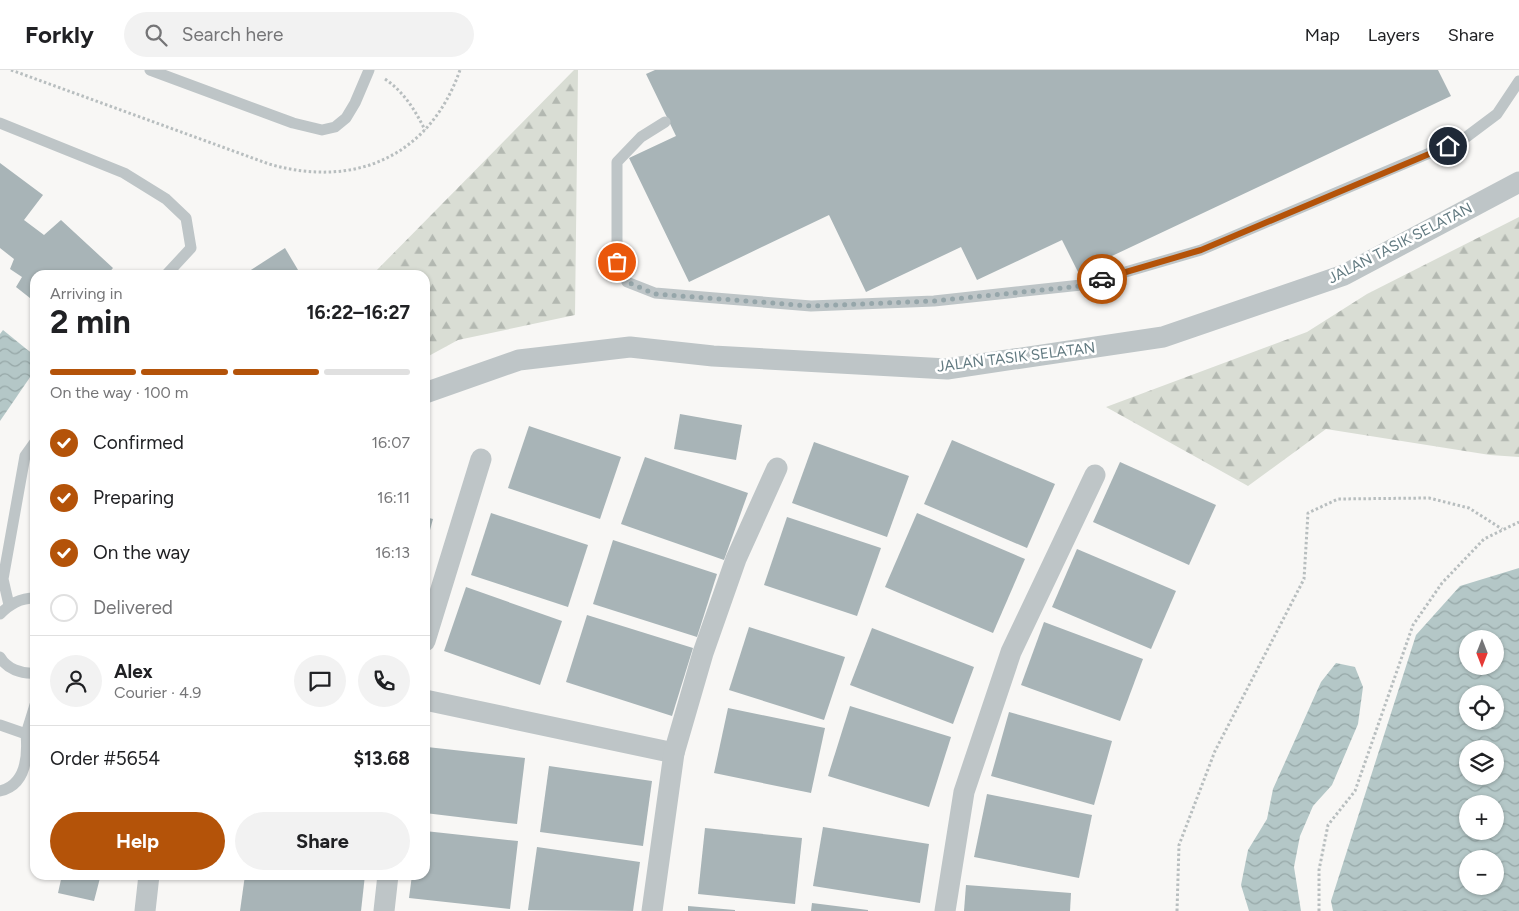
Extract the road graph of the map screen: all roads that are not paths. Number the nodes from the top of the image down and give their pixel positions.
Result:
1 (150, 70) edge
2 (369, 70) edge
3 (1519, 81) edge
4 (665, 122) dead end
5 (0, 123) edge
6 (1519, 182) edge
7 (171, 270) edge
8 (430, 391) edge
9 (30, 449) edge
10 (480, 459) dead end
11 (777, 468) dead end
12 (1096, 475) dead end
13 (30, 599) edge
14 (9, 605) junction
15 (0, 614) edge
16 (430, 624) edge
17 (1, 662) edge
18 (30, 673) edge
19 (430, 701) edge
20 (30, 721) edge
21 (0, 725) edge
22 (26, 734) junction
23 (674, 753) junction
24 (0, 791) edge
25 (148, 880) edge
26 (387, 880) edge
27 (145, 911) edge
28 (384, 911) edge
29 (652, 911) edge
30 (945, 911) edge

1 - 2 lane
3 - 4 lane
5 - 7 lane
6 - 8 street, JALAN TASIK SELATAN
9 - 14 lane
10 - 16 street
11 - 23 street
12 - 30 street
13 - 14 lane
14 - 15 lane
17 - 18 lane
19 - 23 street
20 - 22 lane
21 - 22 lane
22 - 24 lane
23 - 29 street
25 - 27 street
26 - 28 street

